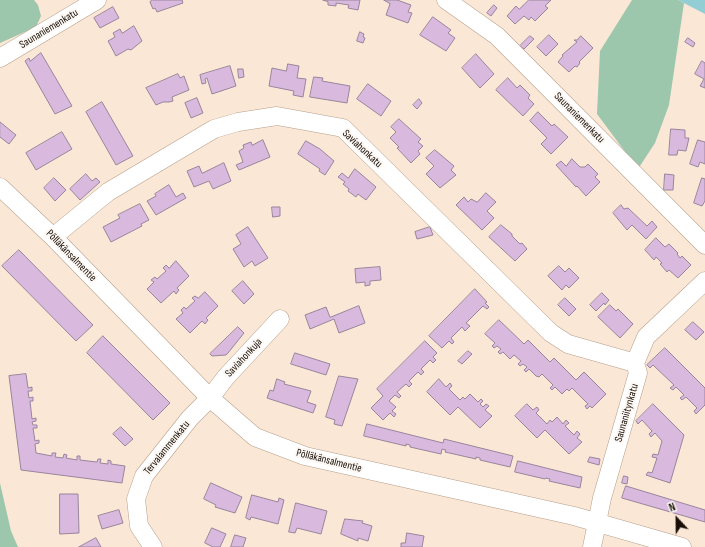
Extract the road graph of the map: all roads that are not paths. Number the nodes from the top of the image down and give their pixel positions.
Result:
1 (97, 0) edge
2 (446, 0) edge
3 (0, 58) edge
4 (0, 187) edge
5 (54, 237) junction
6 (705, 245) edge
7 (705, 281) edge
8 (280, 319) dead end
9 (635, 363) junction
10 (210, 398) junction
11 (596, 523) junction
12 (153, 547) edge
13 (592, 547) edge
14 (682, 547) edge

1 - 3 street, Saunaniemenkatu
2 - 6 street, Saunaniemenkatu
4 - 5 street, Pölläkänsalmentie
5 - 9 street, Saviahonkatu
5 - 10 street, Pölläkänsalmentie
7 - 9 street, Saunaniitynkatu
8 - 10 street, Saviahonkuja
9 - 11 street, Saunaniitynkatu
10 - 11 street, Pölläkänsalmentie
10 - 12 street, Tervalammenkatu
11 - 13 street
11 - 14 street, Pölläkänsalmentie

